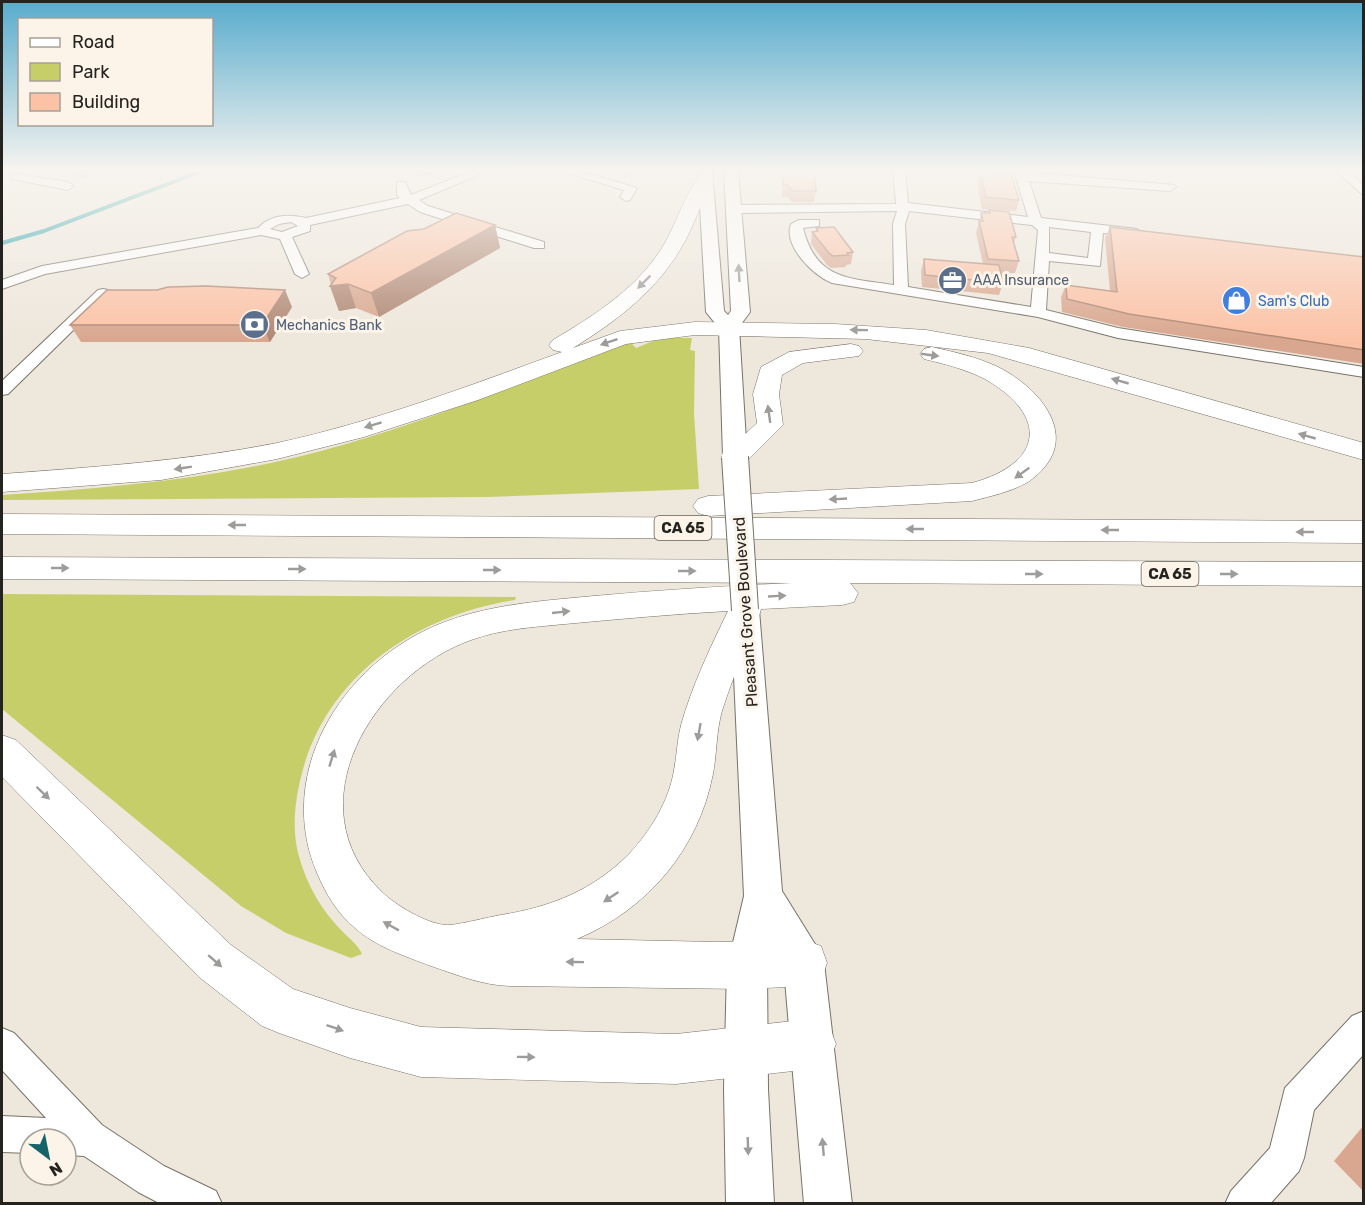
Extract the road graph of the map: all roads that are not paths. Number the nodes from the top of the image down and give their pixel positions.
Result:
1 (265, 227) edge
2 (302, 227) edge
3 (484, 227) edge
4 (681, 227) edge
5 (709, 227) edge
6 (736, 227) edge
7 (796, 227) edge
8 (899, 227) edge
9 (1042, 227) edge
10 (1093, 227) edge
11 (1100, 228) junction
12 (263, 231) junction
13 (285, 236) junction
14 (1156, 236) edge
15 (539, 245) dead end
16 (1042, 256) junction
17 (42, 270) junction
18 (302, 274) dead end
19 (2, 276) edge
20 (2, 285) edge
21 (901, 292) junction
22 (103, 293) edge
23 (1038, 313) junction
24 (729, 338) junction
25 (851, 351) junction
26 (1364, 372) edge
27 (2, 390) edge
28 (429, 407) junction
29 (1364, 452) edge
30 (735, 457) junction
31 (2, 483) edge
32 (2, 524) edge
33 (273, 525) junction
34 (1364, 532) edge
35 (2, 567) edge
36 (976, 574) junction
37 (1364, 574) edge
38 (745, 610) joint
39 (731, 672) junction
40 (2, 752) edge
41 (763, 896) junction
42 (445, 948) junction
43 (804, 963) junction
44 (747, 968) junction
45 (1364, 1028) edge
46 (811, 1044) junction
47 (2, 1045) edge
48 (746, 1051) junction
49 (2, 1134) edge
50 (89, 1138) junction
51 (203, 1203) edge
52 (750, 1203) edge
53 (828, 1203) edge
54 (1244, 1203) edge

1 - 12 street
2 - 13 street
3 - 15 street
4 -> 28 highway
5 - 24 main road, Pleasant Grove Boulevard
24 -> 6 main road, Pleasant Grove Boulevard
7 - 21 street
8 - 21 street
9 - 16 street
10 - 11 street
11 - 14 street
11 - 16 street
12 - 13 street
12 - 17 street
13 - 18 street
16 - 23 street
17 - 19 street
17 - 20 street
21 - 23 street
22 - 27 street
23 - 26 street
24 - 25 highway
24 -> 28 highway
29 -> 24 highway
24 - 30 main road, Pleasant Grove Boulevard
30 -> 25 highway
25 -> 33 highway
28 -> 31 highway
30 - 38 main road, Pleasant Grove Boulevard, bridge
33 -> 32 highway, CA 65
34 -> 33 highway, CA 65
35 -> 36 highway, CA 65
36 -> 37 highway, CA 65
42 -> 36 highway
38 - 39 highway
39 - 41 main road, Pleasant Grove Boulevard
39 -> 42 highway
40 -> 48 highway
41 - 43 main road, Pleasant Grove Boulevard
41 - 44 main road, Pleasant Grove Boulevard
44 -> 42 highway
43 - 44 highway
43 - 46 main road, Pleasant Grove Boulevard
44 - 48 main road, Pleasant Grove Boulevard
45 - 54 street
46 - 48 highway
53 -> 46 main road, Pleasant Grove Boulevard
47 - 50 street
48 -> 52 main road, Pleasant Grove Boulevard
49 - 50 street
50 - 51 street

